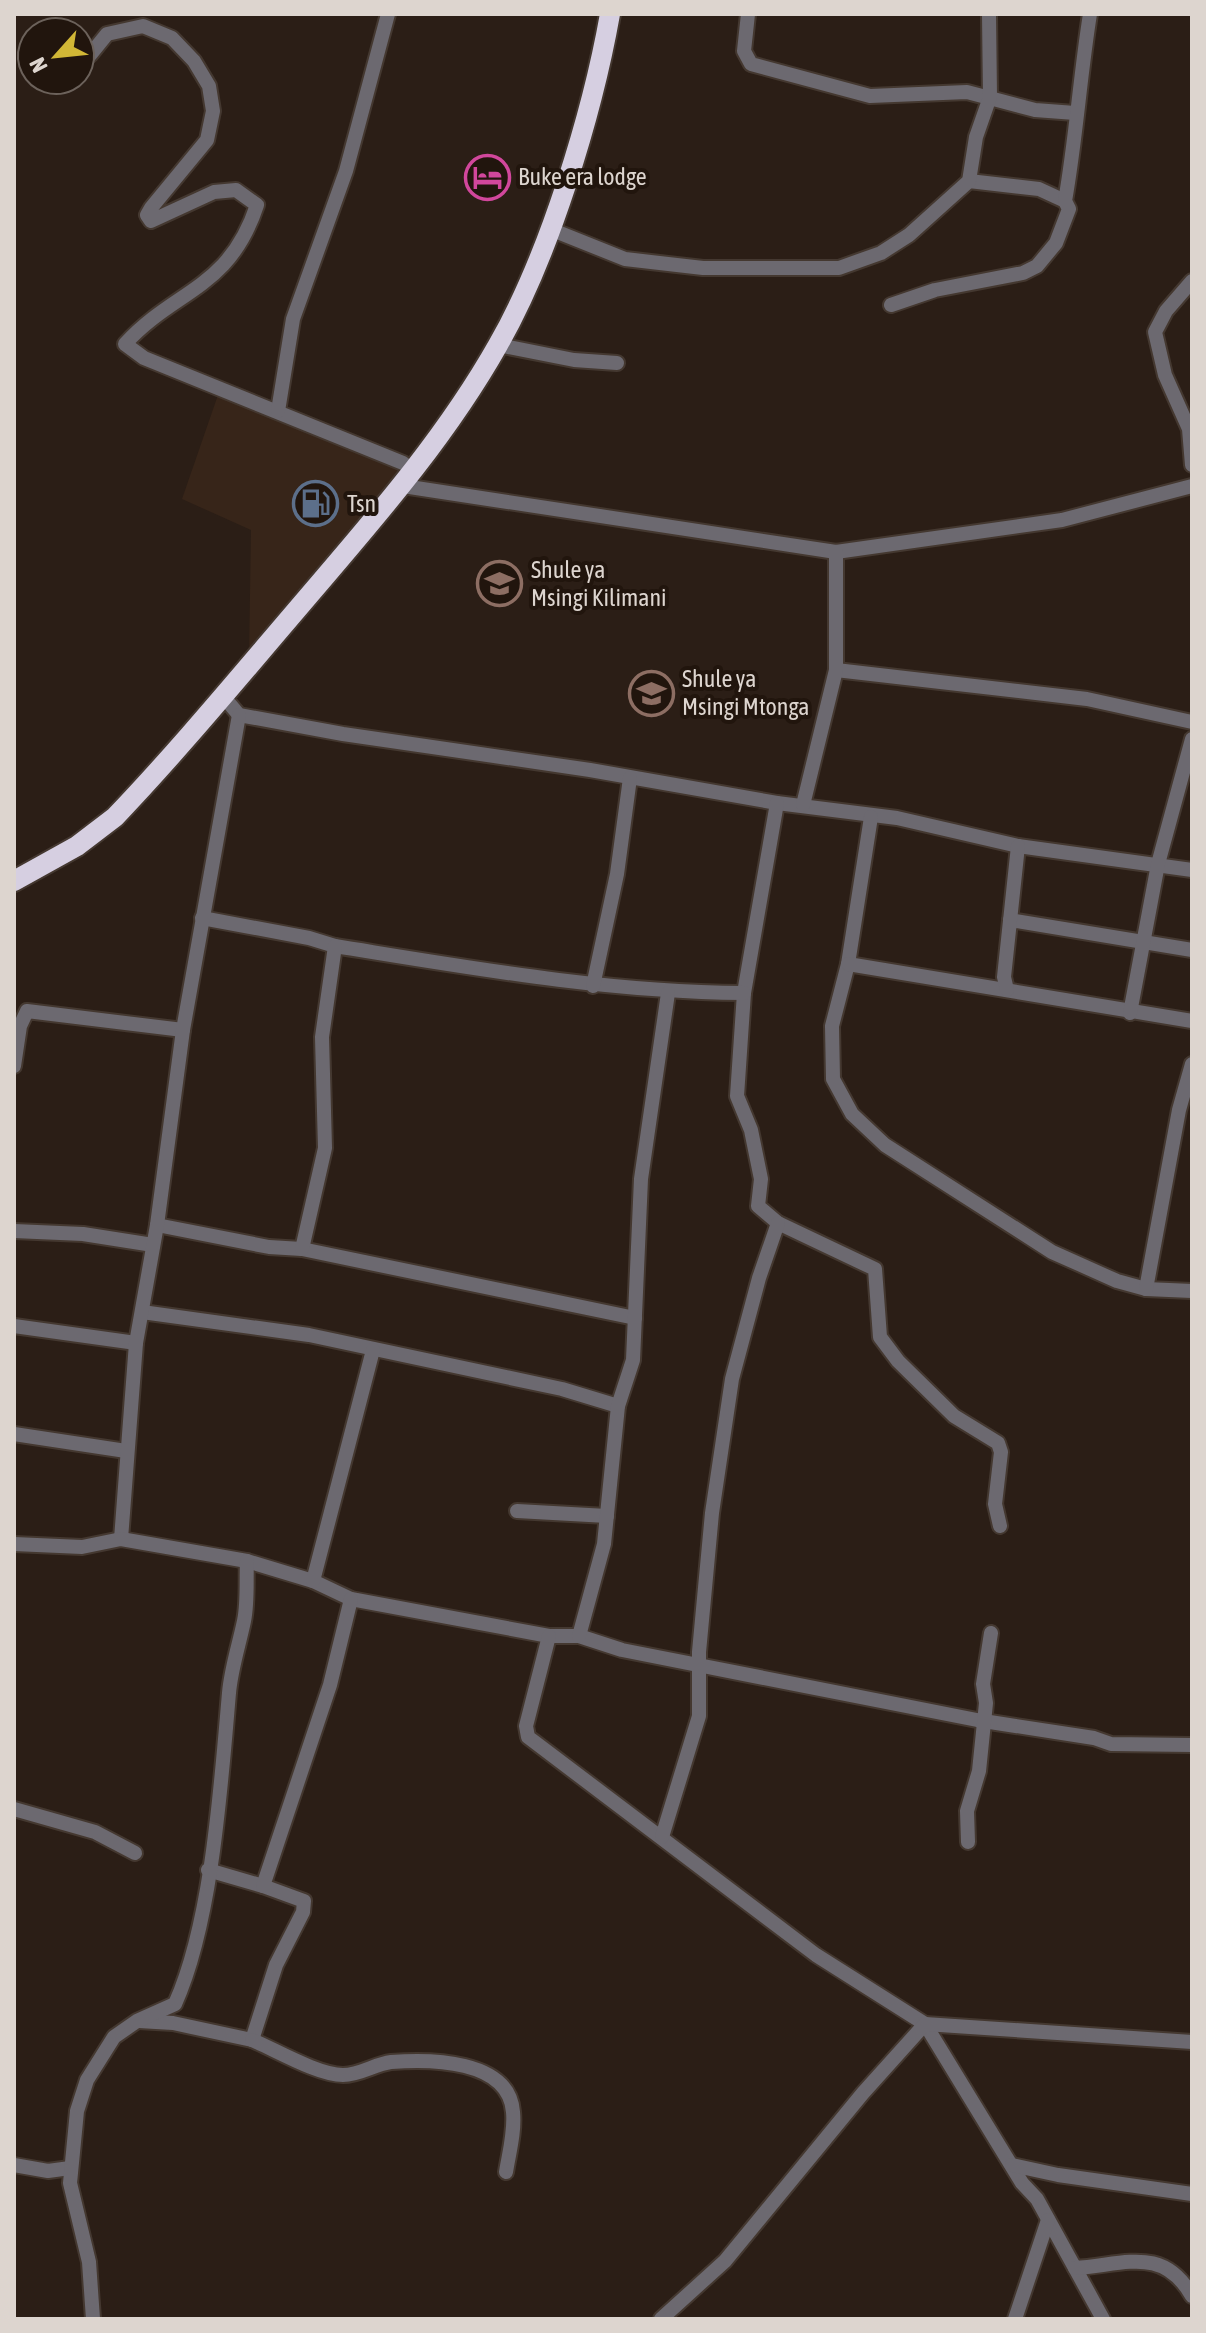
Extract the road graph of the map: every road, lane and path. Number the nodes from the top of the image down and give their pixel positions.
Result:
1 (388, 14) edge
2 (610, 14) edge
3 (748, 14) edge
4 (989, 14) edge
5 (1090, 14) edge
6 (96, 48) edge
7 (990, 97) junction
8 (1075, 113) junction
9 (969, 181) junction
10 (1065, 201) junction
11 (550, 229) junction
12 (1192, 281) edge
13 (891, 305) dead end
14 (498, 345) junction
15 (617, 363) dead end
16 (278, 411) junction
17 (1192, 465) edge
18 (409, 479) junction
19 (1192, 486) edge
20 (836, 552) junction
21 (836, 670) junction
22 (223, 696) junction
23 (239, 715) junction
24 (1192, 722) edge
25 (1192, 739) edge
26 (630, 778) junction
27 (777, 803) junction
28 (803, 805) junction
29 (871, 817) junction
30 (1018, 846) junction
31 (1158, 864) junction
32 (1192, 870) edge
33 (14, 881) edge
34 (202, 918) junction
35 (1010, 920) junction
36 (1143, 940) junction
37 (335, 946) junction
38 (1192, 950) edge
39 (848, 964) junction
40 (593, 986) junction
41 (1007, 990) junction
42 (668, 993) junction
43 (744, 993) junction
44 (1130, 1013) junction
45 (1192, 1021) edge
46 (183, 1030) junction
47 (1192, 1064) edge
48 (14, 1066) edge
49 (1186, 1111) edge
50 (778, 1223) junction
51 (157, 1225) junction
52 (14, 1231) edge
53 (153, 1245) junction
54 (302, 1249) junction
55 (1146, 1289) junction
56 (1192, 1291) edge
57 (142, 1312) junction
58 (635, 1318) junction
59 (14, 1326) edge
60 (136, 1343) junction
61 (373, 1350) junction
62 (618, 1406) junction
63 (14, 1434) edge
64 (126, 1451) junction
65 (517, 1511) dead end
66 (607, 1516) junction
67 (1000, 1526) dead end
68 (121, 1539) junction
69 (14, 1544) edge
70 (247, 1561) junction
71 (313, 1581) junction
72 (351, 1599) junction
73 (991, 1633) dead end
74 (549, 1636) junction
75 (579, 1636) junction
76 (701, 1666) junction
77 (984, 1721) junction
78 (1192, 1745) edge
79 (14, 1809) edge
80 (662, 1837) junction
81 (968, 1842) dead end
82 (135, 1853) dead end
83 (208, 1870) junction
84 (263, 1886) junction
85 (137, 2021) junction
86 (925, 2024) junction
87 (252, 2040) junction
88 (1192, 2042) edge
89 (14, 2165) edge
90 (1012, 2165) junction
91 (70, 2168) junction
92 (506, 2172) dead end
93 (1192, 2194) edge
94 (1048, 2220) junction
95 (1075, 2268) junction
96 (1192, 2296) edge
97 (93, 2319) edge
98 (661, 2319) edge
99 (1015, 2319) edge
100 (1103, 2319) edge

1 - 16 street
2 - 11 highway
3 - 7 street
4 - 7 street
5 - 8 street
6 - 16 street
7 - 8 street
7 - 9 street
8 - 10 street
9 - 10 street
9 - 11 street
10 - 13 street
11 - 14 highway
12 - 17 street
14 - 15 street
14 - 18 highway
16 - 18 street
18 - 20 street
18 - 22 highway
19 - 20 street
20 - 21 street
21 - 24 street
21 - 28 street
22 - 23 street
22 - 33 highway
23 - 26 street
23 - 34 street
25 - 31 street
26 - 27 street
26 - 40 street
27 - 28 street
27 - 43 street
28 - 29 street
29 - 30 street
29 - 39 street
30 - 31 street
30 - 35 street
31 - 32 street
31 - 36 street
34 - 37 street
34 - 46 street
35 - 36 street
35 - 41 street
36 - 38 street
36 - 44 street
37 - 40 street
37 - 54 street
39 - 41 street
39 - 55 street
40 - 42 street
41 - 44 street
42 - 43 street
42 - 58 street
43 - 50 street
44 - 45 street
46 - 48 street
46 - 51 street
47 - 49 street
49 - 55 street
50 - 67 street
50 - 76 street
51 - 53 street
51 - 54 street
52 - 53 street
53 - 57 street
54 - 58 street
55 - 56 street
57 - 60 street
57 - 61 street
58 - 62 street
59 - 60 street
60 - 64 street
61 - 62 street
61 - 71 street
62 - 66 street
63 - 64 street
64 - 68 street
65 - 66 street
66 - 75 street
68 - 69 street
68 - 70 street
70 - 71 street
70 - 83 street
71 - 72 street
72 - 74 street
72 - 84 street
73 - 77 street
74 - 75 street
74 - 80 street
75 - 76 street
76 - 77 street
76 - 80 street
77 - 78 street
77 - 81 street
79 - 82 street
80 - 86 street
83 - 84 street
83 - 85 street
84 - 87 street
85 - 87 street
85 - 91 street
86 - 88 street
86 - 90 street
86 - 98 street
87 - 92 street
89 - 91 street
90 - 93 street
90 - 94 street
91 - 97 street
94 - 95 street
94 - 99 street
95 - 96 street
95 - 100 street

